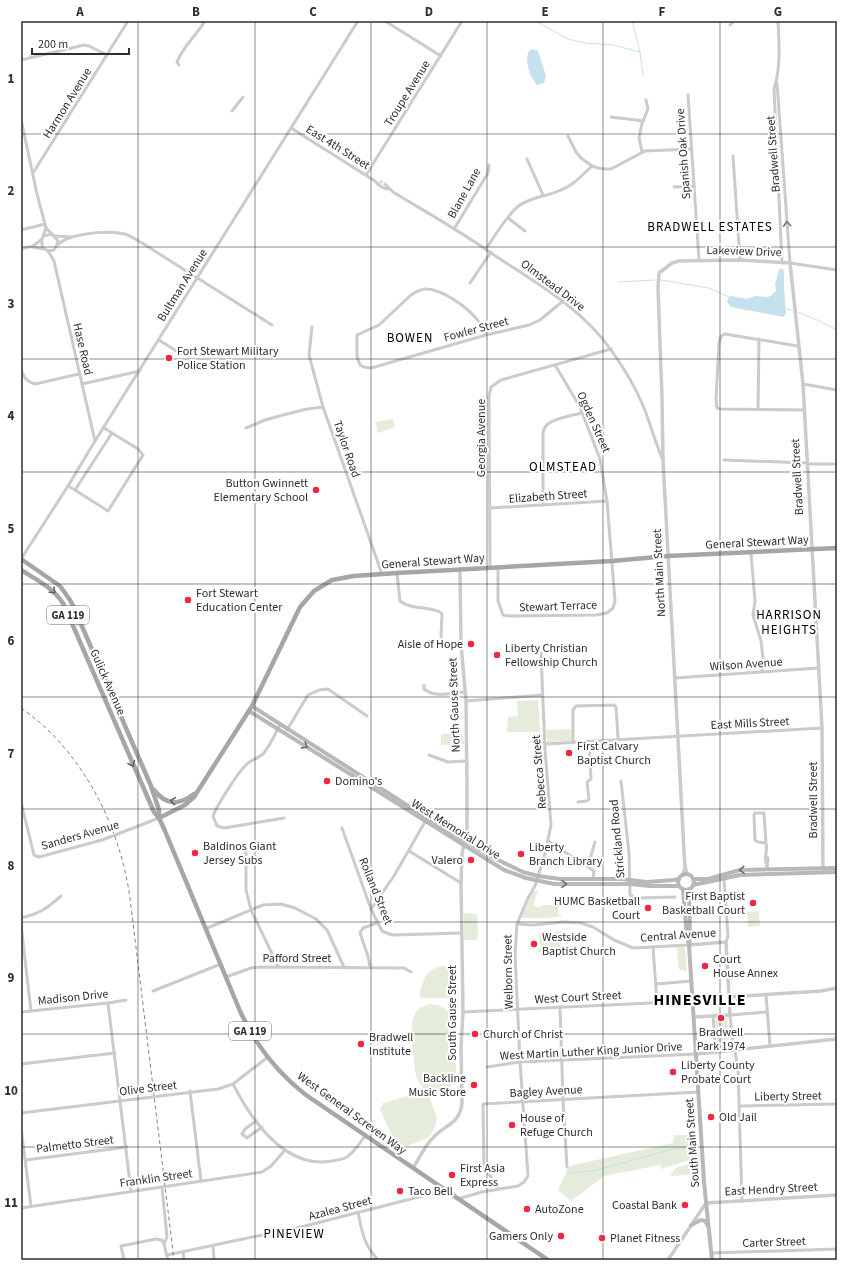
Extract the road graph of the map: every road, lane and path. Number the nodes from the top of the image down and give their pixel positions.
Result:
1 (128, 21) edge
2 (205, 21) edge
3 (358, 21) edge
4 (385, 21) edge
5 (462, 21) edge
6 (734, 21) edge
7 (778, 21) edge
8 (730, 25) dead end
9 (107, 55) junction
10 (441, 56) junction
11 (21, 60) edge
12 (179, 65) dead end
13 (777, 81) junction
14 (688, 95) dead end
15 (243, 97) dead end
16 (646, 100) dead end
17 (232, 111) dead end
18 (611, 117) dead end
19 (21, 119) edge
20 (644, 121) junction
21 (291, 128) junction
22 (568, 136) dead end
23 (692, 149) junction
24 (642, 152) junction
25 (733, 156) dead end
26 (527, 160) dead end
27 (489, 165) dead end
28 (592, 166) junction
29 (33, 173) junction
30 (366, 175) junction
31 (375, 180) junction
32 (380, 181) tunnel mouth
33 (386, 185) tunnel mouth
34 (694, 186) junction
35 (674, 187) dead end
36 (389, 190) junction
37 (393, 192) joint
38 (543, 195) junction
39 (508, 218) junction
40 (697, 224) junction
41 (46, 226) junction
42 (677, 226) dead end
43 (454, 229) junction
44 (21, 230) edge
45 (525, 231) dead end
46 (53, 235) junction
47 (44, 236) junction
48 (72, 237) junction
49 (42, 240) junction
50 (30, 247) junction
51 (57, 247) junction
52 (44, 249) junction
53 (486, 249) junction
54 (21, 250) edge
55 (48, 251) junction
56 (491, 252) junction
57 (699, 260) junction
58 (740, 260) junction
59 (54, 261) junction
60 (782, 263) junction
61 (790, 263) junction
62 (837, 270) edge
63 (198, 278) junction
64 (658, 278) joint
65 (470, 283) dead end
66 (563, 301) junction
67 (272, 325) dead end
68 (312, 327) dead end
69 (486, 335) junction
70 (759, 339) junction
71 (159, 340) junction
72 (798, 346) junction
73 (611, 349) junction
74 (181, 354) dead end
75 (555, 365) junction
76 (21, 368) edge
77 (140, 371) junction
78 (79, 374) junction
79 (82, 384) junction
80 (803, 384) junction
81 (837, 390) edge
82 (323, 407) junction
83 (758, 409) junction
84 (804, 410) junction
85 (582, 413) junction
86 (104, 428) junction
87 (246, 428) dead end
88 (112, 433) junction
89 (95, 441) junction
90 (663, 460) junction
91 (724, 460) dead end
92 (807, 463) junction
93 (837, 464) edge
94 (68, 486) junction
95 (75, 490) junction
96 (607, 501) junction
97 (543, 505) junction
98 (490, 508) junction
99 (837, 548) edge
100 (812, 550) junction
101 (751, 553) junction
102 (668, 556) junction
103 (21, 559) edge
104 (612, 562) junction
105 (490, 568) junction
106 (498, 568) junction
107 (21, 570) edge
108 (460, 570) junction
109 (397, 573) junction
110 (382, 574) junction
111 (815, 611) junction
112 (77, 614) tunnel mouth
113 (753, 615) junction
114 (81, 624) tunnel mouth
115 (461, 644) junction
116 (541, 653) dead end
117 (818, 668) junction
118 (762, 672) junction
119 (675, 678) junction
120 (424, 685) dead end
121 (465, 692) junction
122 (542, 695) junction
123 (466, 701) junction
124 (252, 706) junction
125 (248, 710) junction
126 (367, 716) dead end
127 (279, 727) junction
128 (822, 728) junction
129 (288, 729) junction
130 (284, 733) junction
131 (678, 736) junction
132 (618, 739) junction
133 (132, 741) junction
134 (589, 741) junction
135 (573, 743) junction
136 (124, 744) junction
137 (545, 744) junction
138 (429, 755) dead end
139 (466, 761) junction
140 (621, 781) dead end
141 (151, 786) junction
142 (198, 791) junction
143 (21, 802) edge
144 (578, 802) dead end
145 (23, 818) edge
146 (159, 818) junction
147 (284, 818) dead end
148 (426, 820) junction
149 (342, 828) dead end
150 (466, 840) junction
151 (548, 841) junction
152 (595, 842) dead end
153 (766, 843) junction
154 (464, 846) junction
155 (246, 849) dead end
156 (408, 851) junction
157 (588, 866) junction
158 (767, 868) junction
159 (837, 868) edge
160 (824, 870) junction
161 (837, 872) edge
162 (685, 875) junction
163 (537, 878) junction
164 (593, 879) junction
165 (679, 879) junction
166 (693, 879) junction
167 (724, 879) junction
168 (630, 882) junction
169 (461, 883) junction
170 (535, 886) joint
171 (679, 886) junction
172 (693, 886) junction
173 (683, 889) junction
174 (689, 889) junction
175 (61, 896) dead end
176 (675, 897) dead end
177 (371, 909) junction
178 (251, 910) junction
179 (21, 918) edge
180 (377, 923) junction
181 (517, 924) junction
182 (21, 925) edge
183 (206, 929) junction
184 (462, 933) junction
185 (726, 942) junction
186 (689, 945) junction
187 (653, 947) junction
188 (220, 964) junction
189 (278, 966) junction
190 (344, 967) junction
191 (370, 967) junction
192 (411, 972) dead end
193 (226, 977) junction
194 (692, 981) junction
195 (656, 984) junction
196 (837, 988) edge
197 (153, 991) dead end
198 (766, 995) junction
199 (729, 997) junction
200 (126, 1000) dead end
201 (694, 1001) junction
202 (657, 1002) junction
203 (108, 1003) junction
204 (560, 1006) junction
205 (518, 1008) junction
206 (31, 1011) junction
207 (21, 1012) edge
208 (463, 1012) junction
209 (768, 1012) junction
210 (730, 1015) junction
211 (713, 1016) junction
212 (694, 1017) junction
213 (837, 1039) edge
214 (770, 1046) junction
215 (735, 1051) junction
216 (716, 1053) junction
217 (115, 1054) junction
218 (697, 1054) junction
219 (268, 1057) junction
220 (562, 1060) junction
221 (520, 1062) junction
222 (21, 1064) edge
223 (487, 1067) dead end
224 (233, 1084) junction
225 (190, 1092) junction
226 (699, 1092) junction
227 (120, 1100) junction
228 (563, 1100) junction
229 (523, 1102) junction
230 (837, 1104) edge
231 (740, 1106) junction
232 (21, 1113) edge
233 (256, 1121) junction
234 (262, 1127) junction
235 (21, 1128) edge
236 (365, 1136) junction
237 (127, 1147) junction
238 (285, 1150) junction
239 (26, 1160) junction
240 (567, 1166) dead end
241 (413, 1168) junction
242 (201, 1181) junction
243 (162, 1187) junction
244 (499, 1189) junction
245 (446, 1190) junction
246 (131, 1191) junction
247 (837, 1195) edge
248 (457, 1199) junction
249 (742, 1201) junction
250 (706, 1203) junction
251 (31, 1206) junction
252 (21, 1208) edge
253 (358, 1212) junction
254 (691, 1225) junction
255 (708, 1226) junction
256 (164, 1244) junction
257 (213, 1246) junction
258 (837, 1249) edge
259 (183, 1252) junction
260 (711, 1253) junction
261 (167, 1255) junction
262 (124, 1260) edge
263 (168, 1260) edge
264 (184, 1260) edge
265 (214, 1260) edge
266 (378, 1260) edge
267 (548, 1260) edge
268 (668, 1260) edge
269 (712, 1260) edge

1 - 9 street, Harmon Avenue
2 - 12 street
3 - 21 street, Bultman Avenue
4 - 10 street
5 - 10 street, Troupe Avenue
6 - 8 street
7 - 13 street, Bradwell Street
9 - 11 street
9 - 29 street, Harmon Avenue
10 - 30 street, Troupe Avenue
13 - 60 street, Bradwell Street
61 -> 13 street, Bradwell Street
14 - 23 street, Spanish Oak Drive
15 - 17 street
16 - 20 street
18 - 20 street
19 - 29 street
20 - 24 street
21 - 30 street, East 4th Street
21 - 63 street, Bultman Avenue
22 - 28 street
23 - 24 street
23 - 34 street, Spanish Oak Drive
24 - 28 street
25 - 58 street
26 - 38 street
27 - 43 street, Blane Lane
28 - 38 street
29 - 41 street
30 - 31 street, East 4th Street
31 - 32 street, East 4th Street
31 - 36 street, East 4th Street
33 - 36 street
34 - 35 street
34 - 40 street, Spanish Oak Drive
36 - 37 street, East 4th Street
37 - 43 street, Olmstead Drive
38 - 39 street
39 - 45 street
39 - 53 street
40 - 42 street
40 - 57 street, Spanish Oak Drive
41 - 44 street
41 - 46 street
41 - 47 street
43 - 53 street, Olmstead Drive
46 - 47 street
46 - 48 street
46 - 51 street
47 - 49 street
48 - 51 street
48 - 63 street
49 - 50 street
49 - 52 street
50 - 52 street
50 - 54 street
51 - 55 street
51 - 59 street
52 - 55 street
53 - 56 street, Olmstead Drive
55 - 59 street
56 - 65 street
56 - 66 street, Olmstead Drive
57 - 58 street, Lakeview Drive
57 - 64 street, Lakeview Drive
58 - 60 street, Lakeview Drive
59 - 78 street, Hase Road
60 - 61 street, Lakeview Drive
61 - 62 street, Lakeview Drive
61 - 72 street, Bradwell Street
63 - 67 street
63 - 71 street, Bultman Avenue
64 - 90 street, North Main Street
66 - 69 street, Fowler Street
66 - 73 street, Olmstead Drive
68 - 82 street, Taylor Road
69 - 69 street, Fowler Street
70 - 72 street
70 - 83 street
70 - 83 street
71 - 74 street
71 - 77 street, Bultman Avenue
72 - 80 street, Bradwell Street
73 - 75 street, Georgia Avenue
73 - 90 street, Olmstead Drive
75 - 85 street, Ogden Street
75 - 98 street, Georgia Avenue
76 - 78 street
77 - 79 street
77 - 86 street, Bultman Avenue
78 - 79 street, Hase Road
79 - 89 street, Hase Road
80 - 81 street
80 - 84 street, Bradwell Street
82 - 87 street
82 - 110 street, Taylor Road
83 - 84 street
84 - 92 street, Bradwell Street
85 - 96 street, Ogden Street
85 - 97 street
86 - 88 street
86 - 89 street, Bultman Avenue
88 - 95 street
88 - 95 street
89 - 94 street, Bultman Avenue
90 - 102 street, North Main Street
91 - 92 street
92 - 93 street
92 - 100 street, Bradwell Street
94 - 95 street
94 - 103 street, Bultman Avenue
96 - 97 street, Elizabeth Street
96 - 104 street, Ogden Street
97 - 98 street, Elizabeth Street
98 - 105 street, Georgia Avenue
99 - 100 main road, General Stewart Way
100 - 101 main road, General Stewart Way
100 - 111 street, Bradwell Street
101 - 102 main road, General Stewart Way
101 - 113 street
102 - 104 main road, General Stewart Way
102 - 119 street, North Main Street
103 - 112 main road, GA 119
104 - 106 main road, General Stewart Way
104 - 106 street, Stewart Terrace
105 - 106 main road, General Stewart Way
105 - 108 main road, General Stewart Way
107 -> 136 main road, Gulick Avenue / GA 119
108 - 109 main road, General Stewart Way
108 - 115 street, North Gause Street
109 - 110 main road, General Stewart Way
109 - 115 street
110 - 124 main road, General Stewart Way
111 - 113 street
111 - 117 street, Bradwell Street
113 - 118 street
114 - 133 main road, GA 119
115 - 121 street, North Gause Street
116 - 122 street, Rebecca Street
117 - 118 street, Wilson Avenue
117 - 128 street, Bradwell Street
118 - 119 street, Wilson Avenue
119 - 131 street, North Main Street
120 - 121 street
121 - 123 street, North Gause Street
122 - 123 street
122 - 137 street, Rebecca Street
123 - 139 street, North Gause Street
124 - 125 main road, General Stewart Way
124 - 127 main road, West Memorial Drive
125 - 127 main road, West Memorial Drive
125 - 142 main road, General Stewart Way
126 - 129 street
127 - 129 main road, West Memorial Drive
127 - 130 main road, West Memorial Drive
127 - 147 street
128 - 131 street, East Mills Street
128 - 160 street, Bradwell Street
129 - 130 street
129 - 148 main road, West Memorial Drive
130 -> 148 main road, West Memorial Drive
131 - 132 street, East Mills Street
131 - 162 street, North Main Street
132 - 134 street, East Mills Street
132 - 135 street
133 - 136 main road
133 - 141 main road, GA 119
134 - 135 street, East Mills Street
134 - 144 street
135 - 137 street, East Mills Street
136 -> 146 main road, Gulick Avenue / GA 119
137 - 151 street, Rebecca Street
138 - 139 street
139 - 150 street, North Gause Street
140 - 168 street, Strickland Road
142 -> 141 main road
141 - 146 main road, GA 119
142 - 146 main road, General Stewart Way
143 - 145 street, Sanders Avenue
145 - 146 street, Sanders Avenue
146 - 183 main road, West General Screven Way / GA 119
148 - 150 main road, West Memorial Drive
148 - 154 main road, West Memorial Drive
148 - 156 street
149 - 177 street, Rolland Street
150 - 154 street, South Gause Street
150 - 163 main road, West Memorial Drive
151 - 157 street
151 - 163 street, Rebecca Street
152 - 157 street
153 - 153 street
153 - 158 street
154 - 163 main road, West Memorial Drive
154 - 169 street, South Gause Street
155 - 178 street
156 - 169 street
156 - 177 street
157 - 164 street
158 - 160 main road
158 -> 166 main road
159 - 160 main road
160 - 161 main road
160 - 167 main road
162 - 165 main road
162 - 166 main road
163 - 164 main road, West Memorial Drive
163 -> 168 main road, West Memorial Drive
163 - 170 street, Rebecca Street
164 - 168 main road, West Memorial Drive
165 - 168 main road, West Memorial Drive
165 - 171 main road
166 - 172 main road
167 - 172 main road
167 - 185 street
168 - 171 main road, West Memorial Drive
168 - 176 street, Strickland Road
169 - 184 street, South Gause Street
170 - 181 street, Welborn Street
171 - 173 main road
172 - 174 main road
173 - 174 main road
173 - 186 main road
174 - 186 main road
175 - 179 street
177 - 180 street, Rolland Street
178 - 183 street
178 - 189 street
178 - 190 street
180 - 184 street, Rolland Street
180 - 191 street
181 - 187 street, Central Avenue
181 - 205 street, Welborn Street
182 - 206 street
183 - 188 main road, West General Screven Way / GA 119
184 - 208 street, South Gause Street
185 - 186 street, Central Avenue
185 - 199 street
186 - 187 street, Central Avenue
186 - 194 main road
187 - 195 street
188 - 193 main road, West General Screven Way / GA 119
188 - 197 street
189 - 190 street, Pafford Street
189 - 193 street, Pafford Street
190 - 191 street, Pafford Street
191 - 192 street, Pafford Street
193 - 219 main road, West General Screven Way / GA 119
194 - 195 street
194 - 201 main road
195 - 202 street
196 - 198 street
198 - 199 street
198 - 209 street
199 - 210 street
200 - 203 street, Madison Drive
201 - 202 street, West Court Street
201 - 212 main road, South Main Street
202 - 204 street, West Court Street
203 - 206 street, Madison Drive
203 - 217 street
204 - 205 street, West Court Street
204 - 220 street
205 - 208 street, West Court Street
205 - 221 street, Welborn Street
206 - 207 street, Madison Drive
208 - 241 street, South Gause Street
209 - 210 street
209 - 214 street
210 - 211 street
210 - 215 street
211 - 212 street
211 - 216 street
212 - 218 main road, South Main Street
213 - 214 street
214 - 215 street
215 - 216 street
215 - 231 street
216 - 218 street
217 - 222 street
217 - 227 street
218 - 220 street, West Martin Luther King Junior Drive
218 - 226 main road, South Main Street
219 - 224 street, Olive Street
219 - 236 main road, West General Screven Way / GA 119
220 - 221 street, West Martin Luther King Junior Drive
220 - 228 street
221 - 223 street, West Martin Luther King Junior Drive
221 - 229 street, Welborn Street
224 - 225 street, Olive Street
224 - 233 street
225 - 227 street, Olive Street
225 - 242 street
226 - 228 street, Bagley Avenue
226 - 250 main road, South Main Street
227 - 232 street, Olive Street
227 - 237 street
228 - 229 street, Bagley Avenue
228 - 240 street
229 - 244 street, Welborn Street
229 - 244 street, Bagley Avenue
230 - 231 street, Liberty Street
231 - 249 street
233 - 234 street
233 - 234 street
234 - 238 street
235 - 239 street
236 - 238 street
236 - 241 main road, West General Screven Way / GA 119
237 - 239 street, Palmetto Street
237 - 246 street
238 - 242 street, Franklin Street
239 - 251 street
241 - 245 main road, West General Screven Way / GA 119
242 - 243 street, Franklin Street
243 - 246 street, Franklin Street
243 - 256 street
244 - 248 street, Welborn Street
245 - 248 main road, West General Screven Way / GA 119
245 - 253 street, Azalea Street
246 - 251 street, Franklin Street
247 - 249 street, East Hendry Street
248 - 267 main road, West General Screven Way / GA 119
249 - 250 street, East Hendry Street
250 - 254 street
250 - 255 main road, South Main Street
251 - 252 street, Franklin Street
253 - 257 street, Azalea Street
253 - 266 street
254 - 255 main road
254 - 268 street
255 - 260 main road, South Main Street
256 - 261 street
256 - 262 street
257 - 259 street, Azalea Street
257 - 265 street
258 - 260 street, Carter Street
259 - 261 street, Azalea Street
259 - 264 street
260 - 269 main road, South Main Street
261 - 263 street

